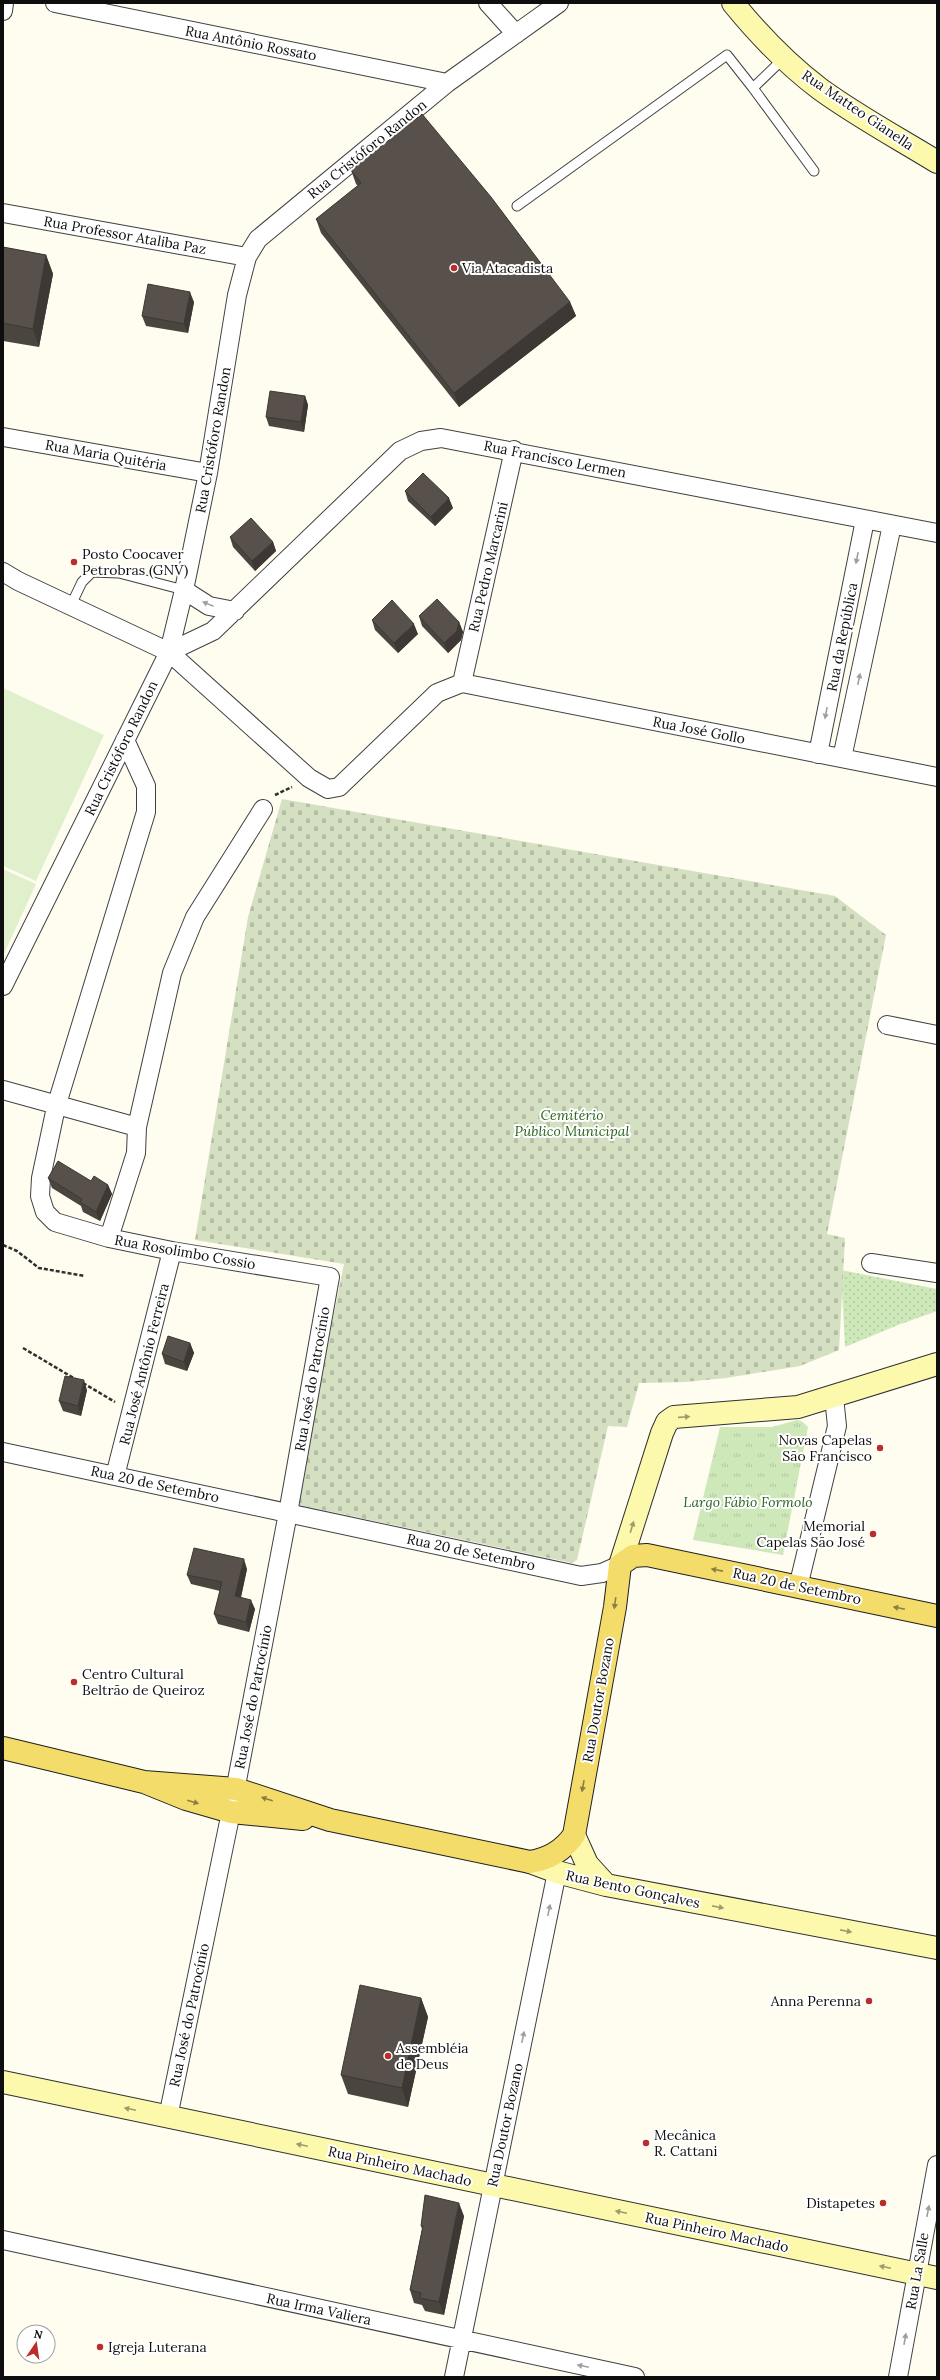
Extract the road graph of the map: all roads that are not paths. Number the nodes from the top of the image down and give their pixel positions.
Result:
1 (4, 3) edge
2 (55, 3) edge
3 (488, 3) edge
4 (559, 3) edge
5 (733, 3) edge
6 (3, 10) edge
7 (516, 34) junction
8 (784, 58) junction
9 (447, 83) junction
10 (753, 88) junction
11 (937, 162) edge
12 (814, 171) dead end
13 (517, 206) dead end
14 (3, 213) edge
15 (247, 257) junction
16 (3, 437) edge
17 (514, 450) junction
18 (208, 473) junction
19 (865, 520) junction
20 (892, 525) junction
21 (937, 533) edge
22 (3, 572) edge
23 (184, 590) junction
24 (71, 605) junction
25 (235, 611) junction
26 (169, 652) junction
27 (462, 683) junction
28 (125, 740) junction
29 (818, 754) junction
30 (842, 758) junction
31 (937, 777) edge
32 (263, 809) road end
33 (3, 986) edge
34 (887, 1025) dead end
35 (937, 1035) edge
36 (3, 1090) edge
37 (56, 1106) junction
38 (138, 1127) junction
39 (109, 1238) junction
40 (172, 1252) junction
41 (871, 1263) dead end
42 (937, 1273) edge
43 (330, 1276) joint
44 (937, 1364) edge
45 (834, 1398) junction
46 (3, 1452) edge
47 (115, 1476) junction
48 (288, 1513) junction
49 (620, 1565) junction
50 (798, 1587) junction
51 (937, 1616) edge
52 (3, 1748) edge
53 (144, 1782) junction
54 (236, 1789) junction
55 (231, 1812) junction
56 (330, 1820) junction
57 (574, 1835) junction
58 (530, 1862) junction
59 (557, 1872) junction
60 (606, 1885) junction
61 (937, 1948) edge
62 (3, 2082) edge
63 (168, 2117) junction
64 (937, 2165) edge
65 (492, 2185) junction
66 (3, 2240) edge
67 (916, 2274) junction
68 (937, 2278) edge
69 (462, 2340) junction
70 (454, 2377) edge
71 (635, 2377) edge
72 (898, 2377) edge

1 - 6 street
2 - 9 street, Rua Antônio Rossato
3 - 7 street
4 - 7 street, Rua Cristóforo Randon
5 - 8 street, Rua Matteo Gianella
7 - 9 street, Rua Cristóforo Randon
8 - 10 lane
8 - 11 street, Rua Matteo Gianella
9 - 15 street, Rua Cristóforo Randon
10 - 12 lane
10 - 13 lane
14 - 15 street, Rua Professor Ataliba Paz
15 - 18 street, Rua Cristóforo Randon
16 - 18 street, Rua Maria Quitéria
17 - 19 street, Rua Francisco Lermen
17 - 25 street, Rua Francisco Lermen
17 - 27 street, Rua Pedro Marcarini
18 - 23 street, Rua Cristóforo Randon
19 - 20 street, Rua Francisco Lermen
19 -> 29 street, Rua da República
20 - 21 street, Rua Francisco Lermen
30 -> 20 street, Rua da República
22 - 24 street
23 - 24 lane
25 -> 23 street
23 - 26 street, Rua Cristóforo Randon
24 - 26 street
25 - 26 street, Rua Francisco Lermen
26 - 27 street
26 - 28 street, Rua Cristóforo Randon
27 - 29 street, Rua José Gollo
28 - 33 street, Rua Cristóforo Randon
28 - 37 street
29 - 30 street, Rua José Gollo
30 - 31 street, Rua José Gollo
32 - 38 street
34 - 35 street
36 - 37 street
37 - 38 street
37 - 39 street, Rua Rosolimbo Cossio
38 - 39 street
39 - 40 street, Rua Rosolimbo Cossio
40 - 43 street, Rua Rosolimbo Cossio
40 - 47 street, Rua José Antônio Ferreira
41 - 42 street
43 - 48 street, Rua José do Patrocínio
44 - 45 street
49 -> 45 street
45 - 50 street
46 - 47 street, Rua 20 de Setembro
47 - 48 street, Rua 20 de Setembro
48 - 49 street, Rua 20 de Setembro
48 - 54 street, Rua José do Patrocínio
50 -> 49 main road, Rua 20 de Setembro
49 -> 57 main road, Rua Doutor Bozano
51 -> 50 main road, Rua 20 de Setembro
52 - 53 main road, Rua Bento Gonçalves
53 - 54 main road, Rua Bento Gonçalves
53 -> 55 main road, Rua Bento Gonçalves
54 - 55 street, Rua José do Patrocínio
56 -> 54 main road, Rua Bento Gonçalves
55 - 56 main road, Rua Bento Gonçalves
55 - 63 street, Rua José do Patrocínio
56 - 58 main road, Rua Bento Gonçalves
57 - 58 main road
57 - 60 street
58 - 59 street, Rua Bento Gonçalves
59 - 60 street, Rua Bento Gonçalves
65 -> 59 street, Rua Doutor Bozano
60 -> 61 street, Rua Bento Gonçalves
63 -> 62 street, Rua Pinheiro Machado
65 -> 63 street, Rua Pinheiro Machado
67 -> 64 street, Rua La Salle
67 -> 65 street, Rua Pinheiro Machado
65 - 69 street, Rua Doutor Bozano
66 - 69 street, Rua Irma Valiera
67 - 68 street, Rua Pinheiro Machado
72 -> 67 street, Rua La Salle
69 - 70 street, Rua Doutor Bozano
71 -> 69 street, Rua Irma Valiera

